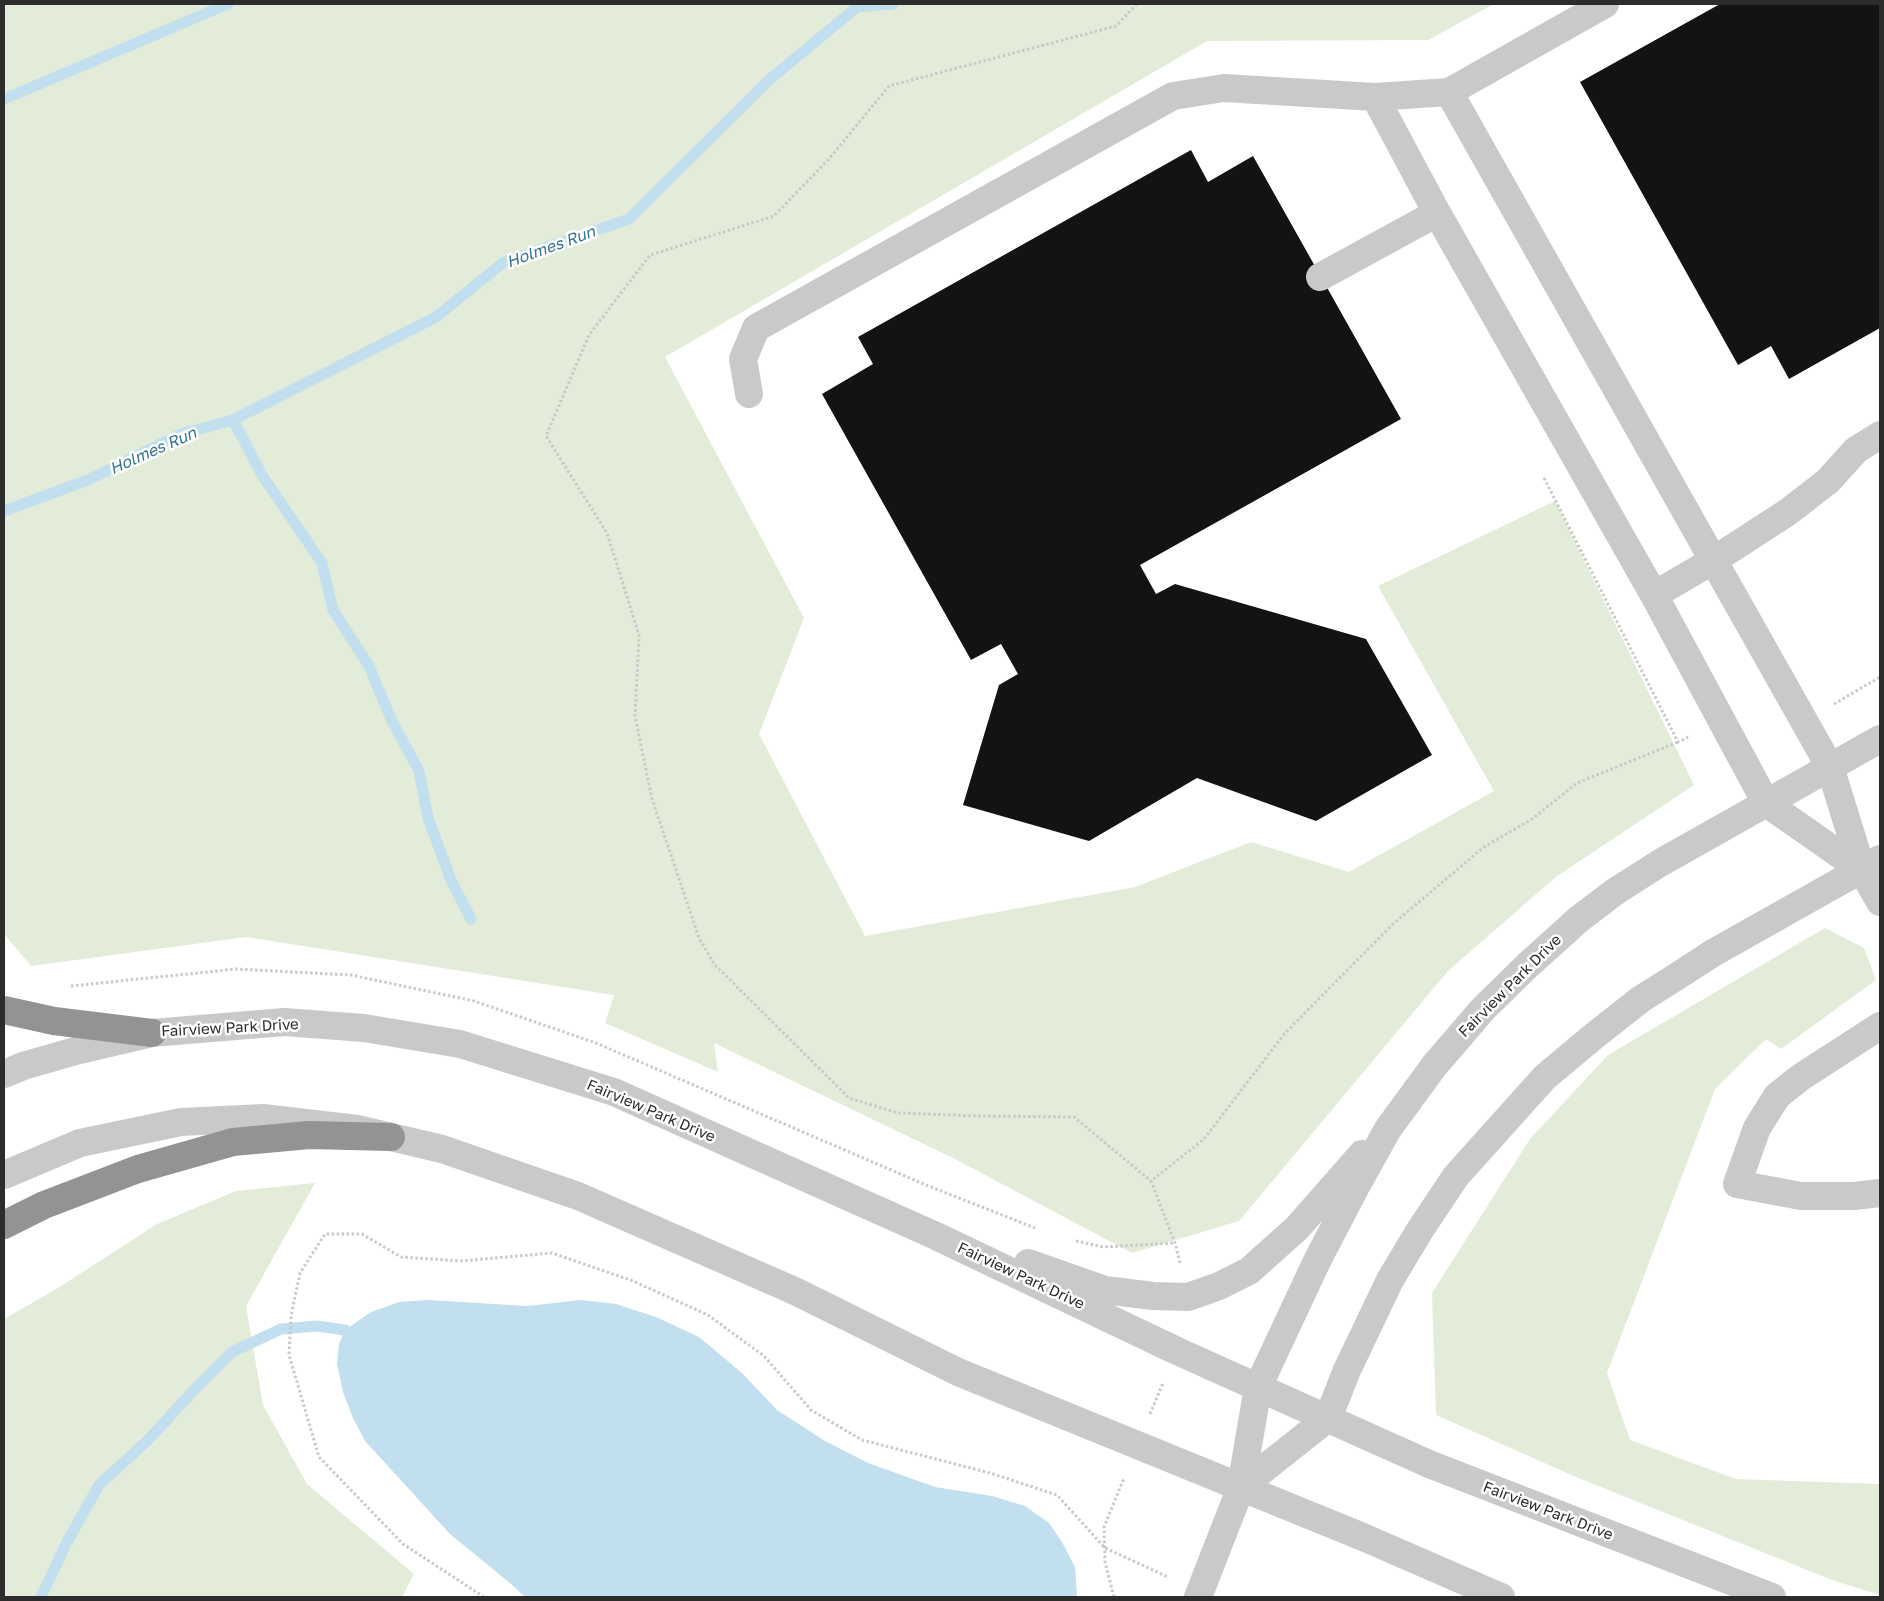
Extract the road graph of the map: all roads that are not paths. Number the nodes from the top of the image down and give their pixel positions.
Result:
1 (1605, 4) edge
2 (1449, 92) junction
3 (1374, 97) junction
4 (1437, 213) junction
5 (1320, 277) dead end
6 (749, 394) dead end
7 (1880, 435) edge
8 (1714, 560) junction
9 (1654, 596) junction
10 (1880, 739) edge
11 (1830, 767) junction
12 (1766, 803) junction
13 (1871, 864) edge
14 (1880, 902) edge
15 (4, 1010) edge
16 (1880, 1026) edge
17 (152, 1033) junction
18 (4, 1074) edge
19 (1406, 1104) junction
20 (392, 1137) junction
21 (4, 1175) edge
22 (1880, 1193) edge
23 (4, 1225) edge
24 (936, 1236) junction
25 (1258, 1388) junction
26 (1328, 1418) junction
27 (1241, 1487) junction
28 (1199, 1594) edge
29 (1501, 1597) edge
30 (1772, 1597) edge

1 - 2 street
2 - 3 street
2 - 8 street
3 - 4 street
3 - 6 street
4 - 5 street
4 - 9 street
7 - 8 street
8 - 9 street
8 - 11 street
9 - 12 street
10 - 11 street, Fairview Park Drive
11 - 12 street, Fairview Park Drive
11 - 13 street
12 - 13 street
12 - 19 street, Fairview Park Drive
13 - 14 street
13 - 26 street, Fairview Park Drive
15 - 17 highway
16 - 22 street
17 - 18 street, Fairview Park Drive
17 - 24 street, Fairview Park Drive
19 - 24 street
19 - 25 street, Fairview Park Drive
20 - 21 street
20 - 23 highway
20 - 27 street
24 - 25 street, Fairview Park Drive
25 - 26 street, Fairview Park Drive
25 - 27 street, Fairview Park Drive
26 - 27 street, Fairview Park Drive
26 - 30 street, Fairview Park Drive
27 - 28 street, Fairview Park Drive
27 - 29 street

